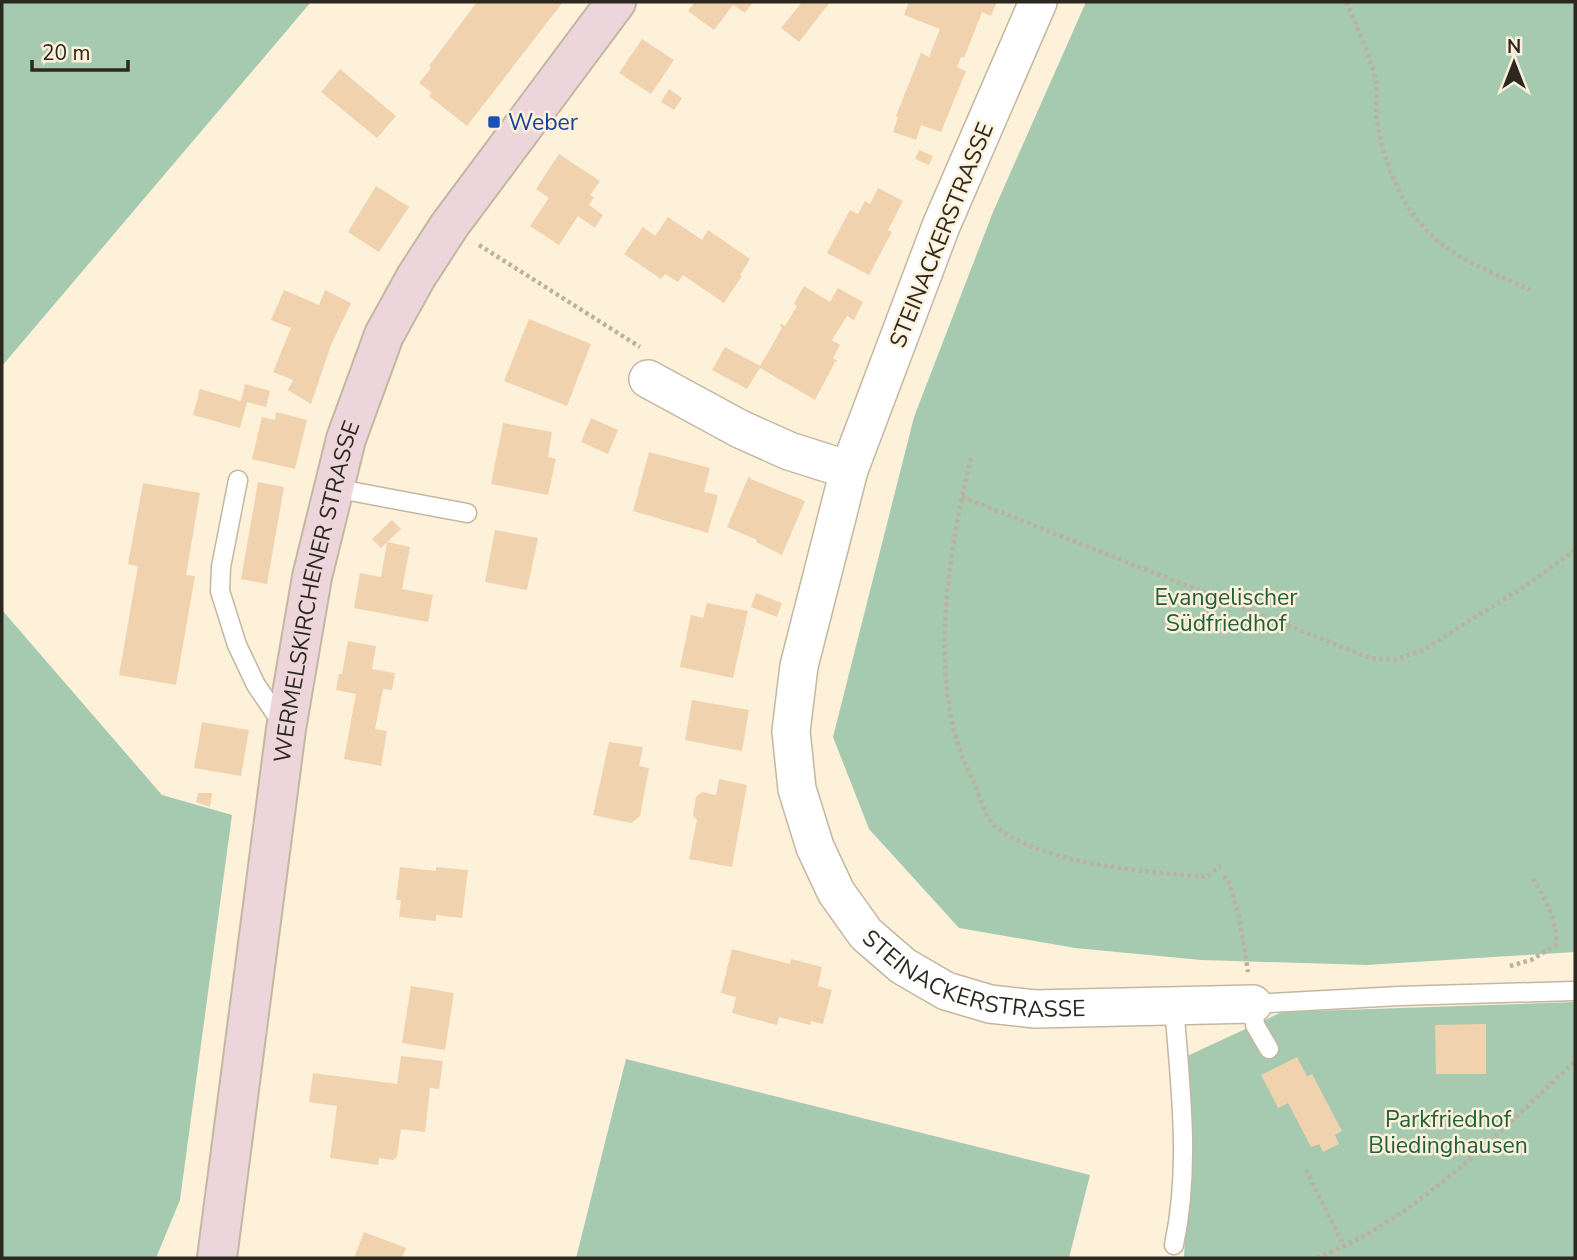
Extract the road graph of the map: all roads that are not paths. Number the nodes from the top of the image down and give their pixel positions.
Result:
1 (616, 2) edge
2 (1038, 2) edge
3 (648, 379) dead end
4 (849, 470) junction
5 (238, 480) dead end
6 (334, 488) junction
7 (467, 513) dead end
8 (286, 729) junction
9 (1573, 991) dead end
10 (1252, 1004) junction
11 (1174, 1006) junction
12 (1269, 1049) dead end
13 (1174, 1245) dead end
14 (217, 1258) edge

1 - 6 main road, WERMELSKIRCHENER STRASSE
2 - 4 street, STEINACKERSTRASSE
3 - 4 street
4 - 11 street, STEINACKERSTRASSE
5 - 8 lane
6 - 7 lane
6 - 8 main road, WERMELSKIRCHENER STRASSE
8 - 14 main road, WERMELSKIRCHENER STRASSE
9 - 10 lane, STEINACKERSTRASSE
10 - 11 street, STEINACKERSTRASSE
10 - 12 lane
11 - 13 lane

